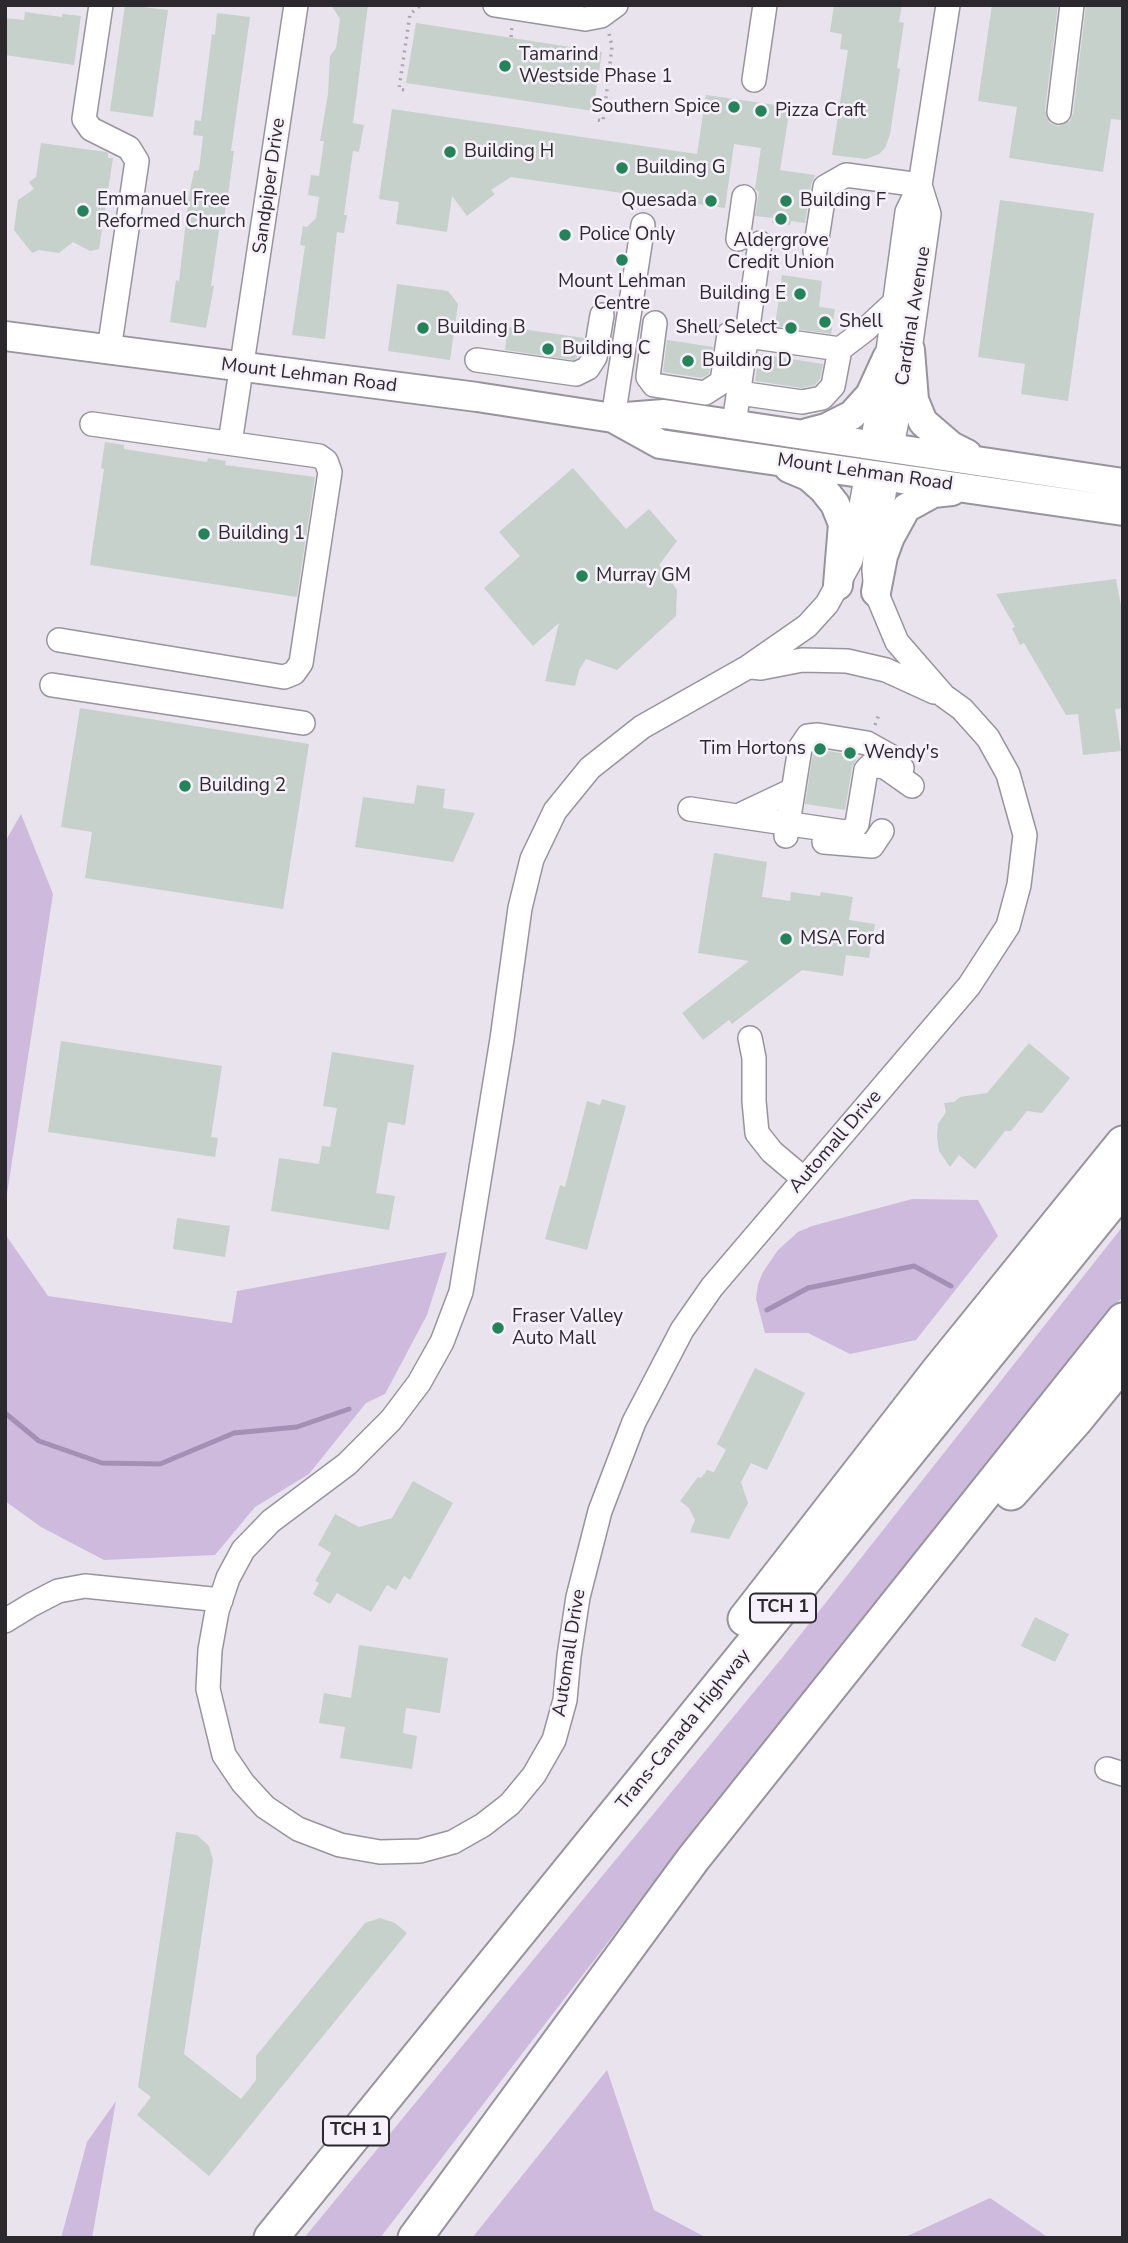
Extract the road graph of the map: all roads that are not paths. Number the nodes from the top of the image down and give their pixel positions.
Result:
1 (101, 5) edge
2 (296, 5) edge
3 (495, 5) edge
4 (765, 5) edge
5 (948, 5) edge
6 (1072, 5) edge
7 (608, 11) edge
8 (754, 79) dead end
9 (1059, 112) dead end
10 (920, 185) junction
11 (744, 197) dead end
12 (643, 225) dead end
13 (816, 251) dead end
14 (895, 302) junction
15 (602, 315) dead end
16 (655, 323) dead end
17 (738, 335) junction
18 (5, 336) edge
19 (840, 349) junction
20 (109, 350) junction
21 (898, 354) junction
22 (477, 360) dead end
23 (243, 368) junction
24 (738, 393) junction
25 (613, 418) junction
26 (92, 424) dead end
27 (734, 424) junction
28 (802, 434) junction
29 (230, 443) junction
30 (882, 445) junction
31 (770, 460) junction
32 (983, 460) junction
33 (877, 475) junction
34 (1123, 483) edge
35 (978, 488) junction
36 (1123, 511) edge
37 (838, 585) junction
38 (876, 592) junction
39 (59, 640) dead end
40 (748, 667) junction
41 (52, 685) dead end
42 (944, 696) junction
43 (303, 723) dead end
44 (793, 790) junction
45 (738, 816) junction
46 (788, 824) junction
47 (882, 831) dead end
48 (750, 1038) dead end
49 (1123, 1143) edge
50 (804, 1179) junction
51 (1123, 1188) edge
52 (1123, 1320) edge
53 (1123, 1362) edge
54 (221, 1600) junction
55 (5, 1621) edge
56 (693, 1860) junction
57 (442, 2025) junction
58 (271, 2238) edge
59 (415, 2238) edge

1 - 20 street
2 - 23 street, Sandpiper Drive
3 - 7 street
4 - 8 street
5 - 10 street, Cardinal Avenue
6 - 9 street
10 - 13 street
10 - 14 street, Cardinal Avenue
10 - 21 street, Cardinal Avenue
11 - 17 street
12 - 25 street
14 - 19 street
14 - 21 street, Cardinal Avenue
15 - 22 street
16 - 17 street
17 - 19 street
17 - 24 street
18 - 20 main road, Mount Lehman Road
19 - 24 street
20 - 23 main road, Mount Lehman Road
21 - 28 main road
21 - 30 street, Cardinal Avenue
21 - 32 main road
23 - 25 main road, Mount Lehman Road
23 - 29 street, Sandpiper Drive
24 - 27 street
25 - 27 main road, Mount Lehman Road
25 - 31 main road, Mount Lehman Road
26 - 29 street
27 - 28 main road, Mount Lehman Road
28 - 30 main road, Mount Lehman Road
29 - 39 street
30 - 32 main road, Mount Lehman Road
30 - 33 main road
31 - 33 main road, Mount Lehman Road
31 - 37 main road
32 - 34 main road, Mount Lehman Road
33 - 35 main road, Mount Lehman Road
33 - 37 street, Automall Drive
33 - 38 street, Automall Drive
35 - 36 main road, Mount Lehman Road
35 - 38 main road
37 - 40 street, Automall Drive
38 - 42 street, Automall Drive
40 - 42 street, Automall Drive
40 - 54 street, Automall Drive
41 - 43 street
42 - 50 street, Automall Drive
44 - 45 street
44 - 46 street
44 - 46 street
45 - 46 street
45 - 46 street
46 - 47 street
48 - 50 street
49 - 57 highway
50 - 54 street, Automall Drive
51 - 57 highway, Trans-Canada Highway / TCH 1
52 - 56 highway
53 - 56 highway
54 - 55 street
56 - 59 highway
57 - 58 highway, Trans-Canada Highway / TCH 1

